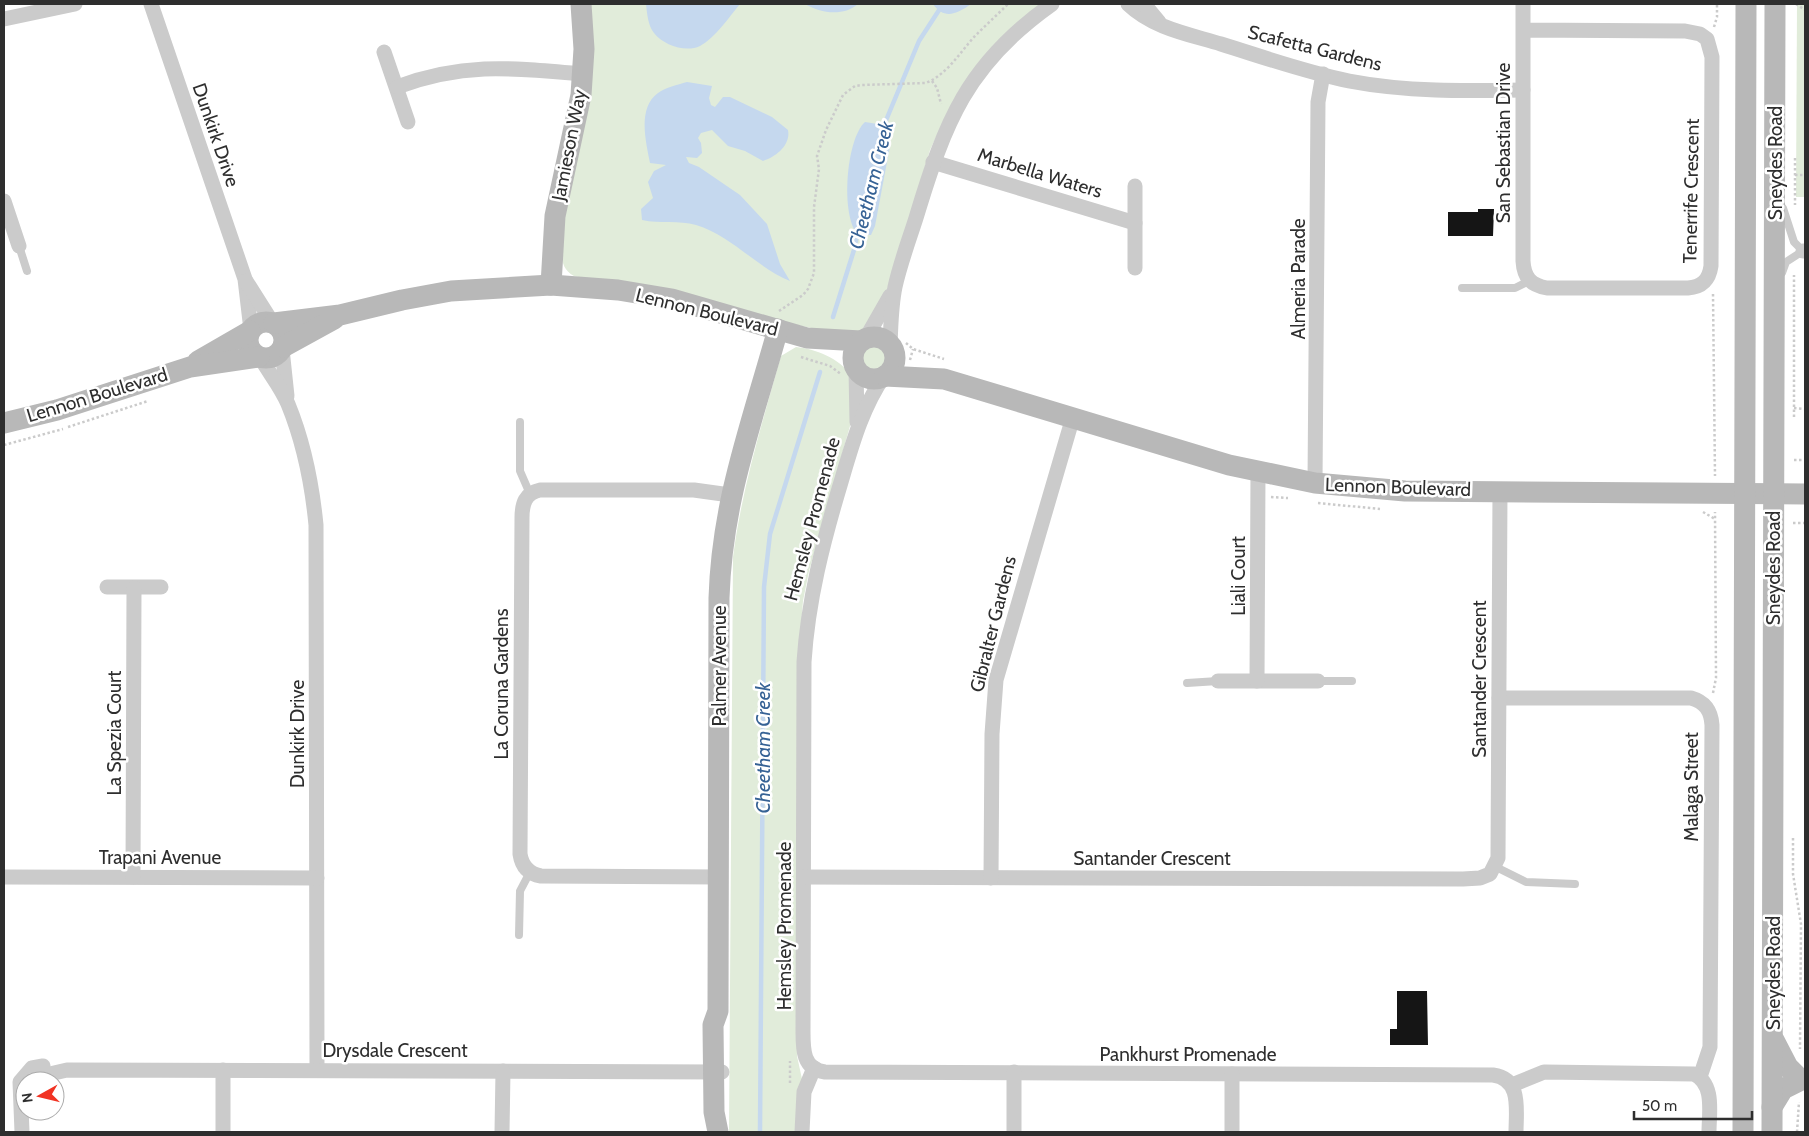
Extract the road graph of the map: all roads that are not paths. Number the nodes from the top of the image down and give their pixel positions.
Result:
1 (75, 4) edge
2 (151, 4) edge
3 (581, 4) edge
4 (1052, 4) edge
5 (1128, 4) edge
6 (1144, 4) edge
7 (1523, 4) edge
8 (1746, 4) edge
9 (1775, 4) edge
10 (4, 19) edge
11 (1161, 25) junction
12 (1523, 30) junction
13 (384, 52) dead end
14 (582, 74) junction
15 (1324, 74) junction
16 (397, 87) junction
17 (1523, 90) junction
18 (408, 122) dead end
19 (933, 162) junction
20 (1785, 178) junction
21 (1135, 186) dead end
22 (5, 209) edge
23 (1135, 223) junction
24 (19, 246) joint
25 (1801, 253) edge
26 (1135, 268) dead end
27 (27, 271) dead end
28 (245, 279) junction
29 (1530, 281) junction
30 (551, 286) junction
31 (895, 287) junction
32 (1462, 288) dead end
33 (1774, 296) junction
34 (340, 315) junction
35 (780, 317) junction
36 (273, 322) junction
37 (250, 331) junction
38 (807, 338) junction
39 (864, 340) junction
40 (891, 340) junction
41 (282, 348) junction
42 (260, 357) junction
43 (190, 366) junction
44 (855, 367) junction
45 (948, 371) junction
46 (885, 376) junction
47 (287, 402) junction
48 (1073, 417) junction
49 (520, 422) dead end
50 (4, 423) edge
51 (857, 426) junction
52 (1258, 472) junction
53 (1315, 484) junction
54 (1500, 491) junction
55 (530, 494) junction
56 (1746, 494) junction
57 (1790, 494) edge
58 (730, 495) junction
59 (107, 587) dead end
60 (161, 587) dead end
61 (134, 588) junction
62 (1218, 680) joint
63 (1257, 681) junction
64 (1318, 681) joint
65 (1352, 681) dead end
66 (1187, 683) dead end
67 (1499, 698) junction
68 (1496, 868) junction
69 (530, 872) junction
70 (4, 877) edge
71 (133, 877) junction
72 (719, 877) junction
73 (804, 877) junction
74 (317, 878) junction
75 (991, 878) junction
76 (1575, 884) dead end
77 (519, 935) dead end
78 (1773, 1038) junction
79 (814, 1068) junction
80 (223, 1070) junction
81 (317, 1070) junction
82 (61, 1071) edge
83 (502, 1071) junction
84 (718, 1072) junction
85 (1014, 1072) junction
86 (1232, 1074) junction
87 (1700, 1077) junction
88 (1803, 1080) edge
89 (1512, 1084) junction
90 (1772, 1107) junction
91 (718, 1130) edge
92 (223, 1132) edge
93 (502, 1132) edge
94 (802, 1132) edge
95 (1014, 1132) edge
96 (1232, 1132) edge
97 (1516, 1132) edge
98 (1709, 1132) edge
99 (1744, 1132) edge
100 (1772, 1132) edge

1 - 10 street
2 - 28 street, Dunkirk Drive
3 - 14 street, Jamieson Way
4 - 19 street
5 - 11 street, Scafetta Gardens
6 - 11 street
7 - 12 street, San Sebastian Drive
8 - 56 street, Sneydes Road
9 - 20 street, Sneydes Road
11 - 15 street, Scafetta Gardens
12 - 17 street, San Sebastian Drive
12 - 29 street, Tenerrife Crescent
13 - 16 street
14 - 16 street
14 - 30 street, Jamieson Way
15 - 17 street, Scafetta Gardens
15 - 53 street, Almeria Parade
16 - 18 street
17 - 29 street, San Sebastian Drive
19 - 23 street, Marbella Waters
19 - 31 street
20 - 25 lane
20 - 33 street, Sneydes Road
21 - 23 street
22 - 24 street
23 - 26 street
24 - 27 lane
25 - 33 lane
28 - 36 street, Dunkirk Drive
28 - 37 street, Dunkirk Drive
29 - 32 lane
30 - 34 street, Lennon Boulevard
30 - 35 street, Lennon Boulevard
31 - 39 street
31 - 40 street
33 - 57 street, Sneydes Road
34 - 36 street, Lennon Boulevard
34 - 41 street, Lennon Boulevard
35 - 38 street, Lennon Boulevard
35 - 58 street, Palmer Avenue
36 - 37 street
36 - 41 street
37 - 42 street
37 - 43 street, Lennon Boulevard
38 - 39 street, Lennon Boulevard
38 - 44 street, Lennon Boulevard
39 - 40 street
39 - 44 street
40 - 45 street, Lennon Boulevard
40 - 46 street
41 - 42 street
41 - 47 street, Dunkirk Drive
42 - 43 street, Lennon Boulevard
42 - 47 street, Dunkirk Drive
43 - 50 street, Lennon Boulevard
44 - 46 street
44 - 51 street, Hemsley Promenade
45 - 46 street, Lennon Boulevard
45 - 48 street, Lennon Boulevard
46 - 51 street, Hemsley Promenade
47 - 74 street, Dunkirk Drive
48 - 52 street, Lennon Boulevard
48 - 75 street, Gibralter Gardens
49 - 55 lane
51 - 73 street, Hemsley Promenade
52 - 53 street, Lennon Boulevard
52 - 63 street, Liali Court
53 - 54 street, Lennon Boulevard
54 - 56 street, Lennon Boulevard
54 - 67 street, Santander Crescent
55 - 58 street
55 - 69 street, La Coruna Gardens
56 - 57 street, Lennon Boulevard
56 - 99 street, Sneydes Road
57 - 78 street, Sneydes Road
58 - 72 street, Palmer Avenue
59 - 61 street
60 - 61 street
61 - 71 street, La Spezia Court
62 - 63 street
62 - 66 lane
63 - 64 street
64 - 65 lane
67 - 68 street, Santander Crescent
67 - 87 street, Malaga Street
68 - 75 street, Santander Crescent
68 - 76 lane
69 - 72 street
69 - 77 lane
70 - 71 street, Trapani Avenue
71 - 74 street, Trapani Avenue
72 - 84 street, Palmer Avenue
73 - 75 street, Santander Crescent
73 - 79 street, Hemsley Promenade
74 - 81 street, Dunkirk Drive
78 - 88 street
78 - 90 street, Sneydes Road
79 - 85 street, Pankhurst Promenade
79 - 94 street
80 - 81 street, Drysdale Crescent
80 - 82 street, Drysdale Crescent
80 - 92 street
81 - 83 street, Drysdale Crescent
83 - 84 street, Drysdale Crescent
83 - 93 street
84 - 91 street, Palmer Avenue
85 - 86 street, Pankhurst Promenade
85 - 95 street
86 - 89 street, Pankhurst Promenade
86 - 96 street
87 - 89 street
87 - 98 street
88 - 90 street
89 - 97 street
90 - 100 street, Sneydes Road

